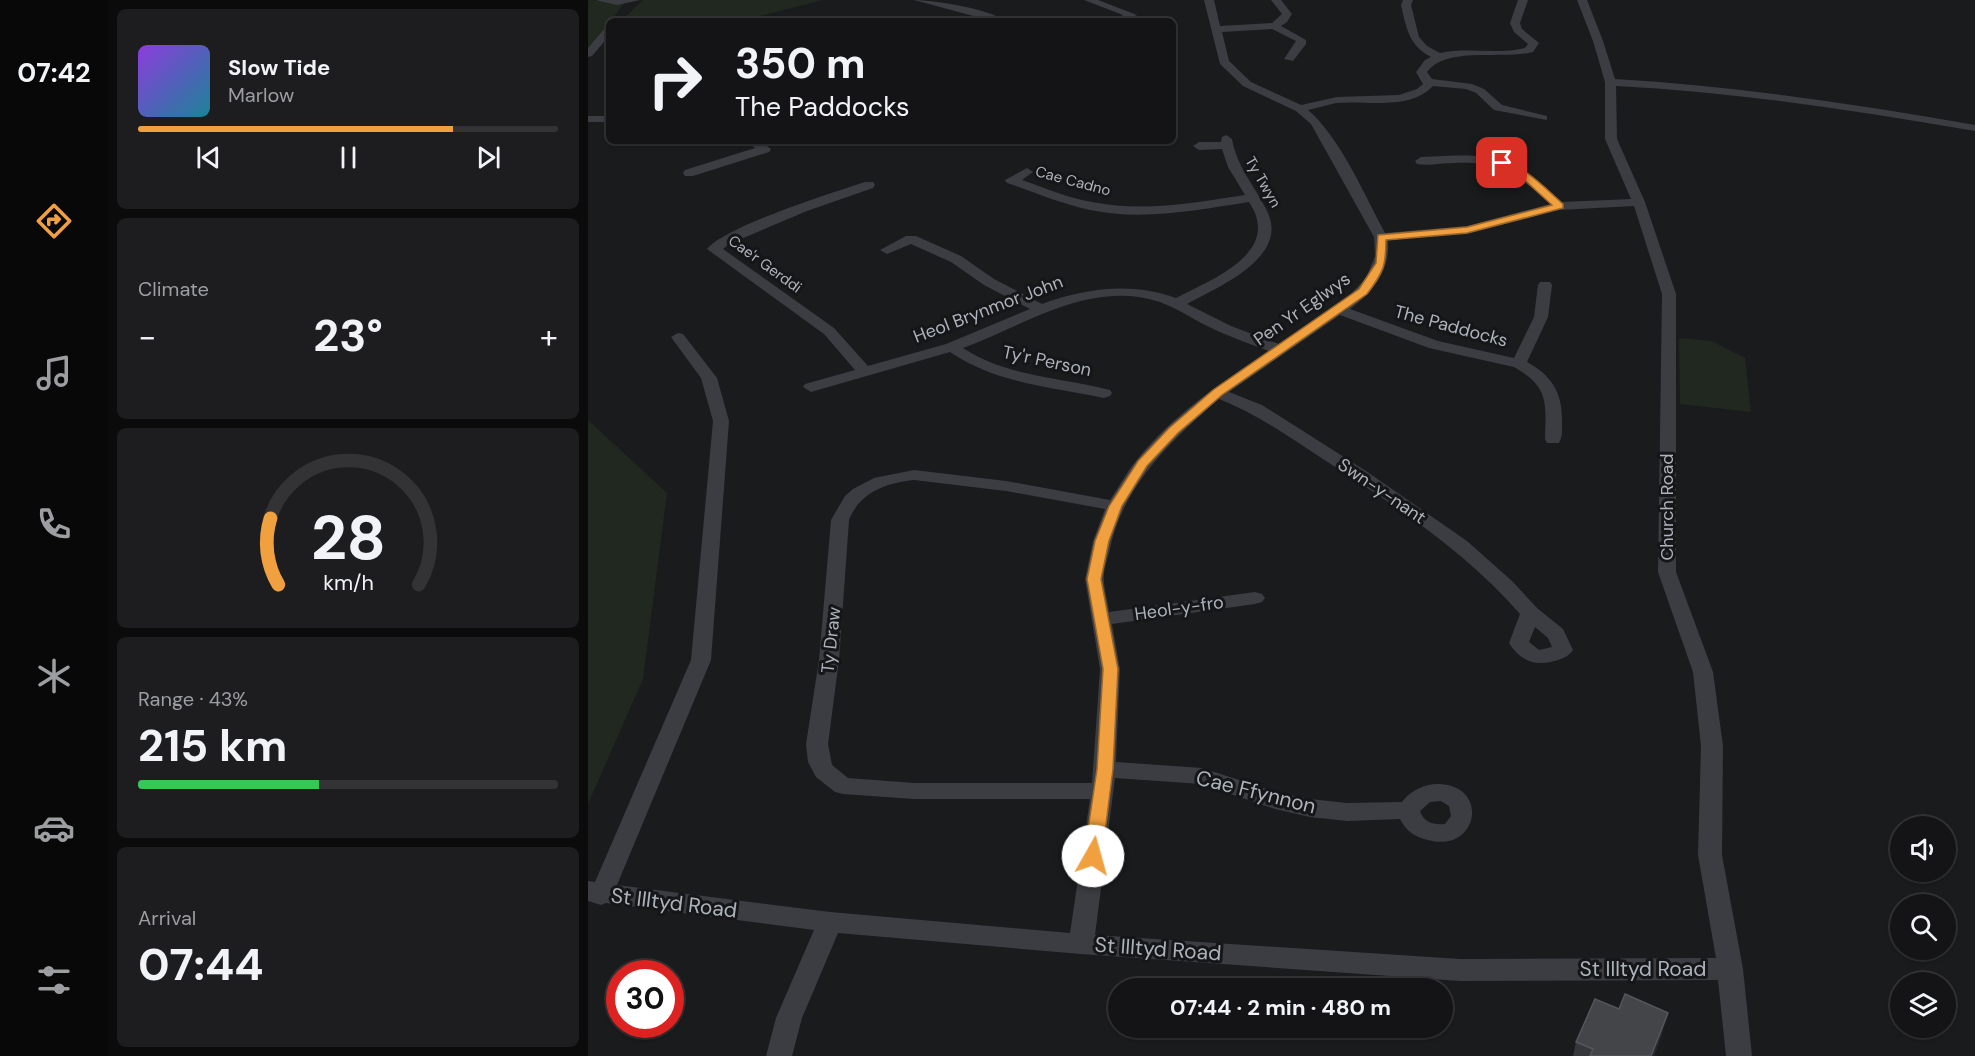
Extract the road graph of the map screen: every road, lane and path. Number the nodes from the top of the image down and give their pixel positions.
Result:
1 (600, 0) edge
2 (919, 0) edge
3 (1089, 0) edge
4 (1209, 0) edge
5 (1276, 0) edge
6 (1408, 0) edge
7 (1522, 0) edge
8 (1582, 0) edge
9 (628, 4) edge
10 (993, 18) edge
11 (1123, 18) edge
12 (1274, 26) junction
13 (1216, 29) junction
14 (606, 33) edge
15 (588, 54) edge
16 (1440, 57) junction
17 (1289, 59) dead end
18 (1429, 82) junction
19 (1610, 82) junction
20 (1300, 109) junction
21 (1543, 118) dead end
22 (588, 119) edge
23 (606, 119) edge
24 (1975, 128) edge
25 (757, 144) edge
26 (1199, 146) dead end
27 (1421, 161) dead end
28 (1028, 172) dead end
29 (688, 173) dead end
30 (869, 185) dead end
31 (1253, 198) junction
32 (1639, 202) junction
33 (1559, 206) junction
34 (1381, 237) junction
35 (887, 250) dead end
36 (1545, 285) dead end
37 (1178, 303) junction
38 (1039, 308) junction
39 (1339, 310) junction
40 (678, 337) dead end
41 (952, 347) junction
42 (1278, 349) junction
43 (1520, 364) junction
44 (864, 372) junction
45 (811, 387) dead end
46 (1104, 393) dead end
47 (1217, 393) junction
48 (1553, 440) dead end
49 (1115, 506) junction
50 (1255, 598) dead end
51 (1530, 613) dead end
52 (1103, 619) junction
53 (1103, 780) junction
54 (1408, 810) dead end
55 (595, 893) edge
56 (830, 922) junction
57 (1081, 944) junction
58 (1730, 969) junction
59 (779, 1056) edge
60 (1739, 1056) edge

1 - 9 street
2 - 10 street
3 - 11 street
4 - 13 street
5 - 12 street
6 - 16 street
7 - 16 street
8 - 19 street, Church Road
12 - 13 street
12 - 17 street
13 - 20 street
14 - 15 street
16 - 18 street
18 - 20 street
18 - 21 street
19 - 24 street
19 - 32 street, Church Road
20 - 34 street
22 - 23 street
25 - 29 street
26 - 31 street, Ty Twyn
27 - 33 street
28 - 31 street, Cae Cadno
30 - 44 street, Cae'r Gerddi
31 - 37 street, Ty Twyn
32 - 33 street
32 - 58 street, Church Road
33 - 34 street
34 - 39 street, Pen Yr Eglwys
35 - 38 street
36 - 43 street, The Paddocks
37 - 38 street, Heol Brynmor John
37 - 42 street, Heol Brynmor John
38 - 41 street, Heol Brynmor John
39 - 42 street, Pen Yr Eglwys
39 - 43 street, The Paddocks
40 - 55 street
41 - 44 street, Heol Brynmor John
41 - 46 street, Ty'r Person
42 - 47 street, Pen Yr Eglwys
43 - 48 street, The Paddocks
44 - 45 street, Heol Brynmor John
47 - 49 street, Pen Yr Eglwys
47 - 51 street, Swn-y-nant
49 - 52 street, Pen Yr Eglwys
49 - 53 street, Ty Draw
50 - 52 street, Heol-y-fro
52 - 53 street, Pen Yr Eglwys
53 - 54 street, Cae Ffynnon
53 - 57 street, Pen Yr Eglwys
55 - 56 street, St Illtyd Road
56 - 57 street, St Illtyd Road
56 - 59 street
57 - 58 street, St Illtyd Road
58 - 60 street, Church Road

